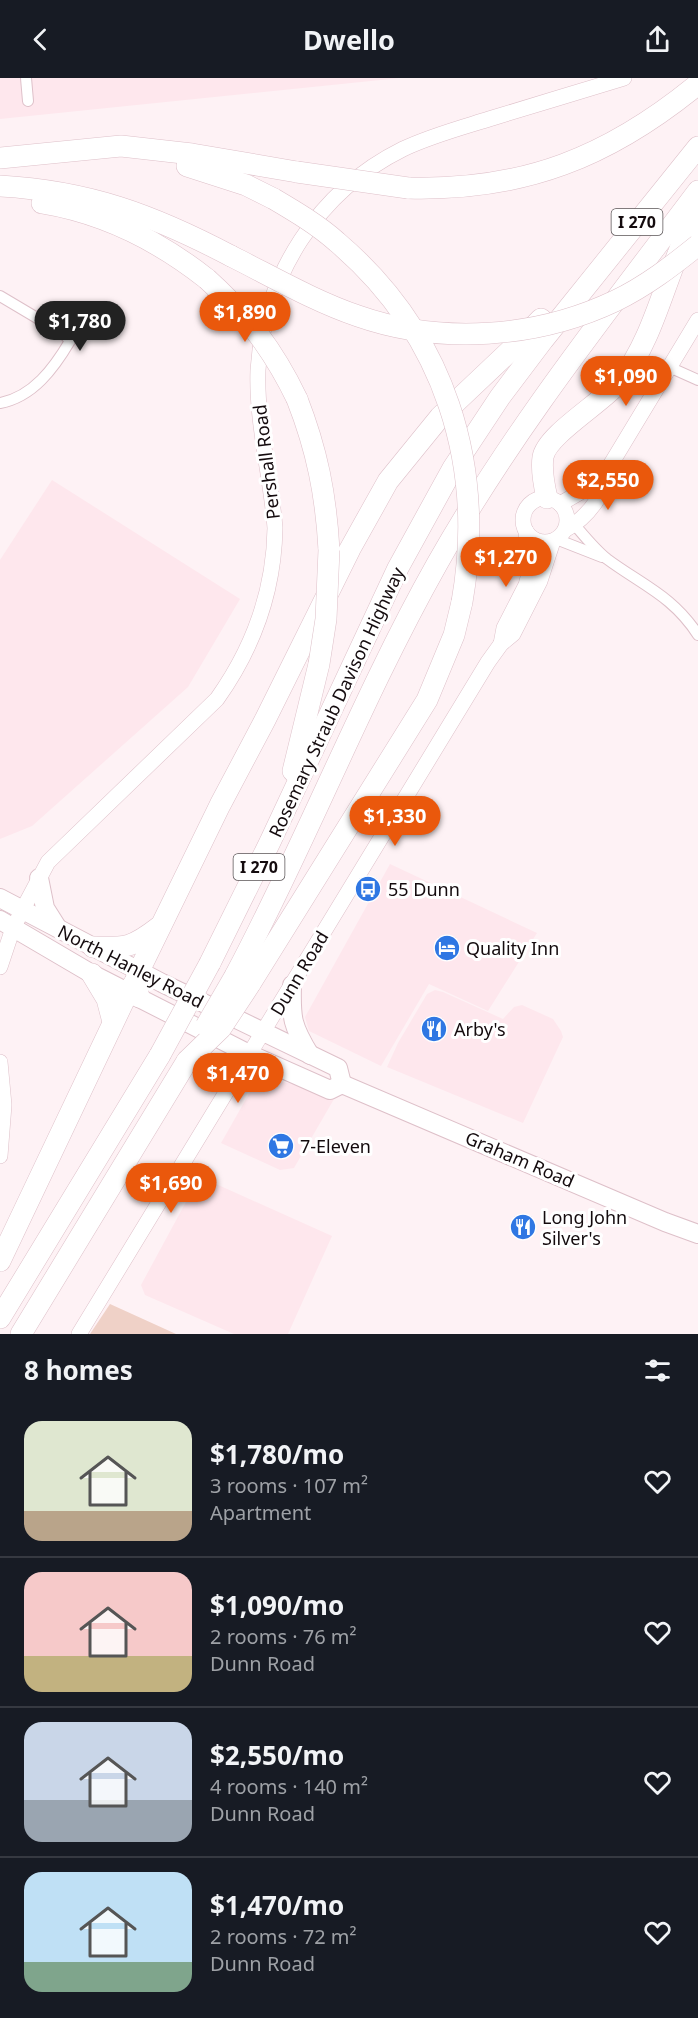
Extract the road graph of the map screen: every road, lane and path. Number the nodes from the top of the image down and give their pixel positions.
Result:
1 (26, 78) edge
2 (624, 78) edge
3 (698, 84) edge
4 (28, 101) dead end
5 (698, 147) edge
6 (66, 151) junction
7 (0, 158) edge
8 (0, 186) edge
9 (0, 198) edge
10 (698, 201) edge
11 (698, 245) edge
12 (598, 271) junction
13 (0, 296) edge
14 (698, 320) edge
15 (669, 367) junction
16 (698, 380) edge
17 (0, 403) edge
18 (611, 464) junction
19 (560, 521) junction
20 (526, 531) junction
21 (605, 558) junction
22 (698, 635) edge
23 (501, 644) junction
24 (283, 815) junction
25 (39, 878) junction
26 (0, 898) edge
27 (23, 910) junction
28 (7, 924) edge
29 (162, 924) junction
30 (58, 929) junction
31 (93, 947) junction
32 (0, 967) edge
33 (92, 974) junction
34 (242, 980) junction
35 (138, 984) junction
36 (292, 985) junction
37 (113, 1022) junction
38 (262, 1033) junction
39 (249, 1054) junction
40 (310, 1055) junction
41 (0, 1062) edge
42 (342, 1084) junction
43 (0, 1156) edge
44 (698, 1234) edge
45 (0, 1261) edge
46 (0, 1318) edge
47 (21, 1334) edge
48 (79, 1334) edge

1 - 4 street
2 - 25 street, Pershall Road
3 - 6 highway, bridge
5 - 12 highway, Rosemary Straub Davison Highway / I 270
6 - 7 highway
6 - 34 highway, bridge
8 - 11 highway, bridge
9 - 24 highway, bridge
10 - 19 highway
10 - 34 highway, Rosemary Straub Davison Highway / I 270
12 - 24 highway, Rosemary Straub Davison Highway / I 270
12 - 29 highway
13 - 17 street
14 - 15 street, Dunn Road
15 - 16 street
15 - 18 street, Dunn Road
18 - 19 street, Dunn Road
18 - 19 street, Dunn Road
19 - 20 street
19 - 20 street, Dunn Road
19 - 21 street
19 - 21 street
19 - 23 street, Dunn Road
20 - 23 street, Dunn Road
21 - 22 street
23 - 36 street, Dunn Road
24 - 46 highway, Rosemary Straub Davison Highway / I 270, bridge
25 - 27 street, Pershall Road
25 - 30 main road
26 - 27 main road, North Hanley Road
27 - 28 street, Pershall Road
27 - 30 main road, North Hanley Road
28 - 32 street, Pershall Road
28 - 33 main road, North Hanley Road
29 - 31 highway
29 - 35 highway
30 - 31 main road, North Hanley Road
31 - 35 main road, North Hanley Road
33 - 35 main road, North Hanley Road
33 - 37 highway
34 - 47 highway, bridge
35 - 37 highway
35 - 38 main road, North Hanley Road
35 - 39 main road, Graham Road
36 - 38 street, Dunn Road
36 - 40 main road
37 - 45 highway
38 - 39 street, Dunn Road
38 - 40 main road
39 - 42 main road, Graham Road
39 - 48 street, Dunn Road
40 - 42 main road
41 - 43 street
42 - 44 main road, Graham Road

